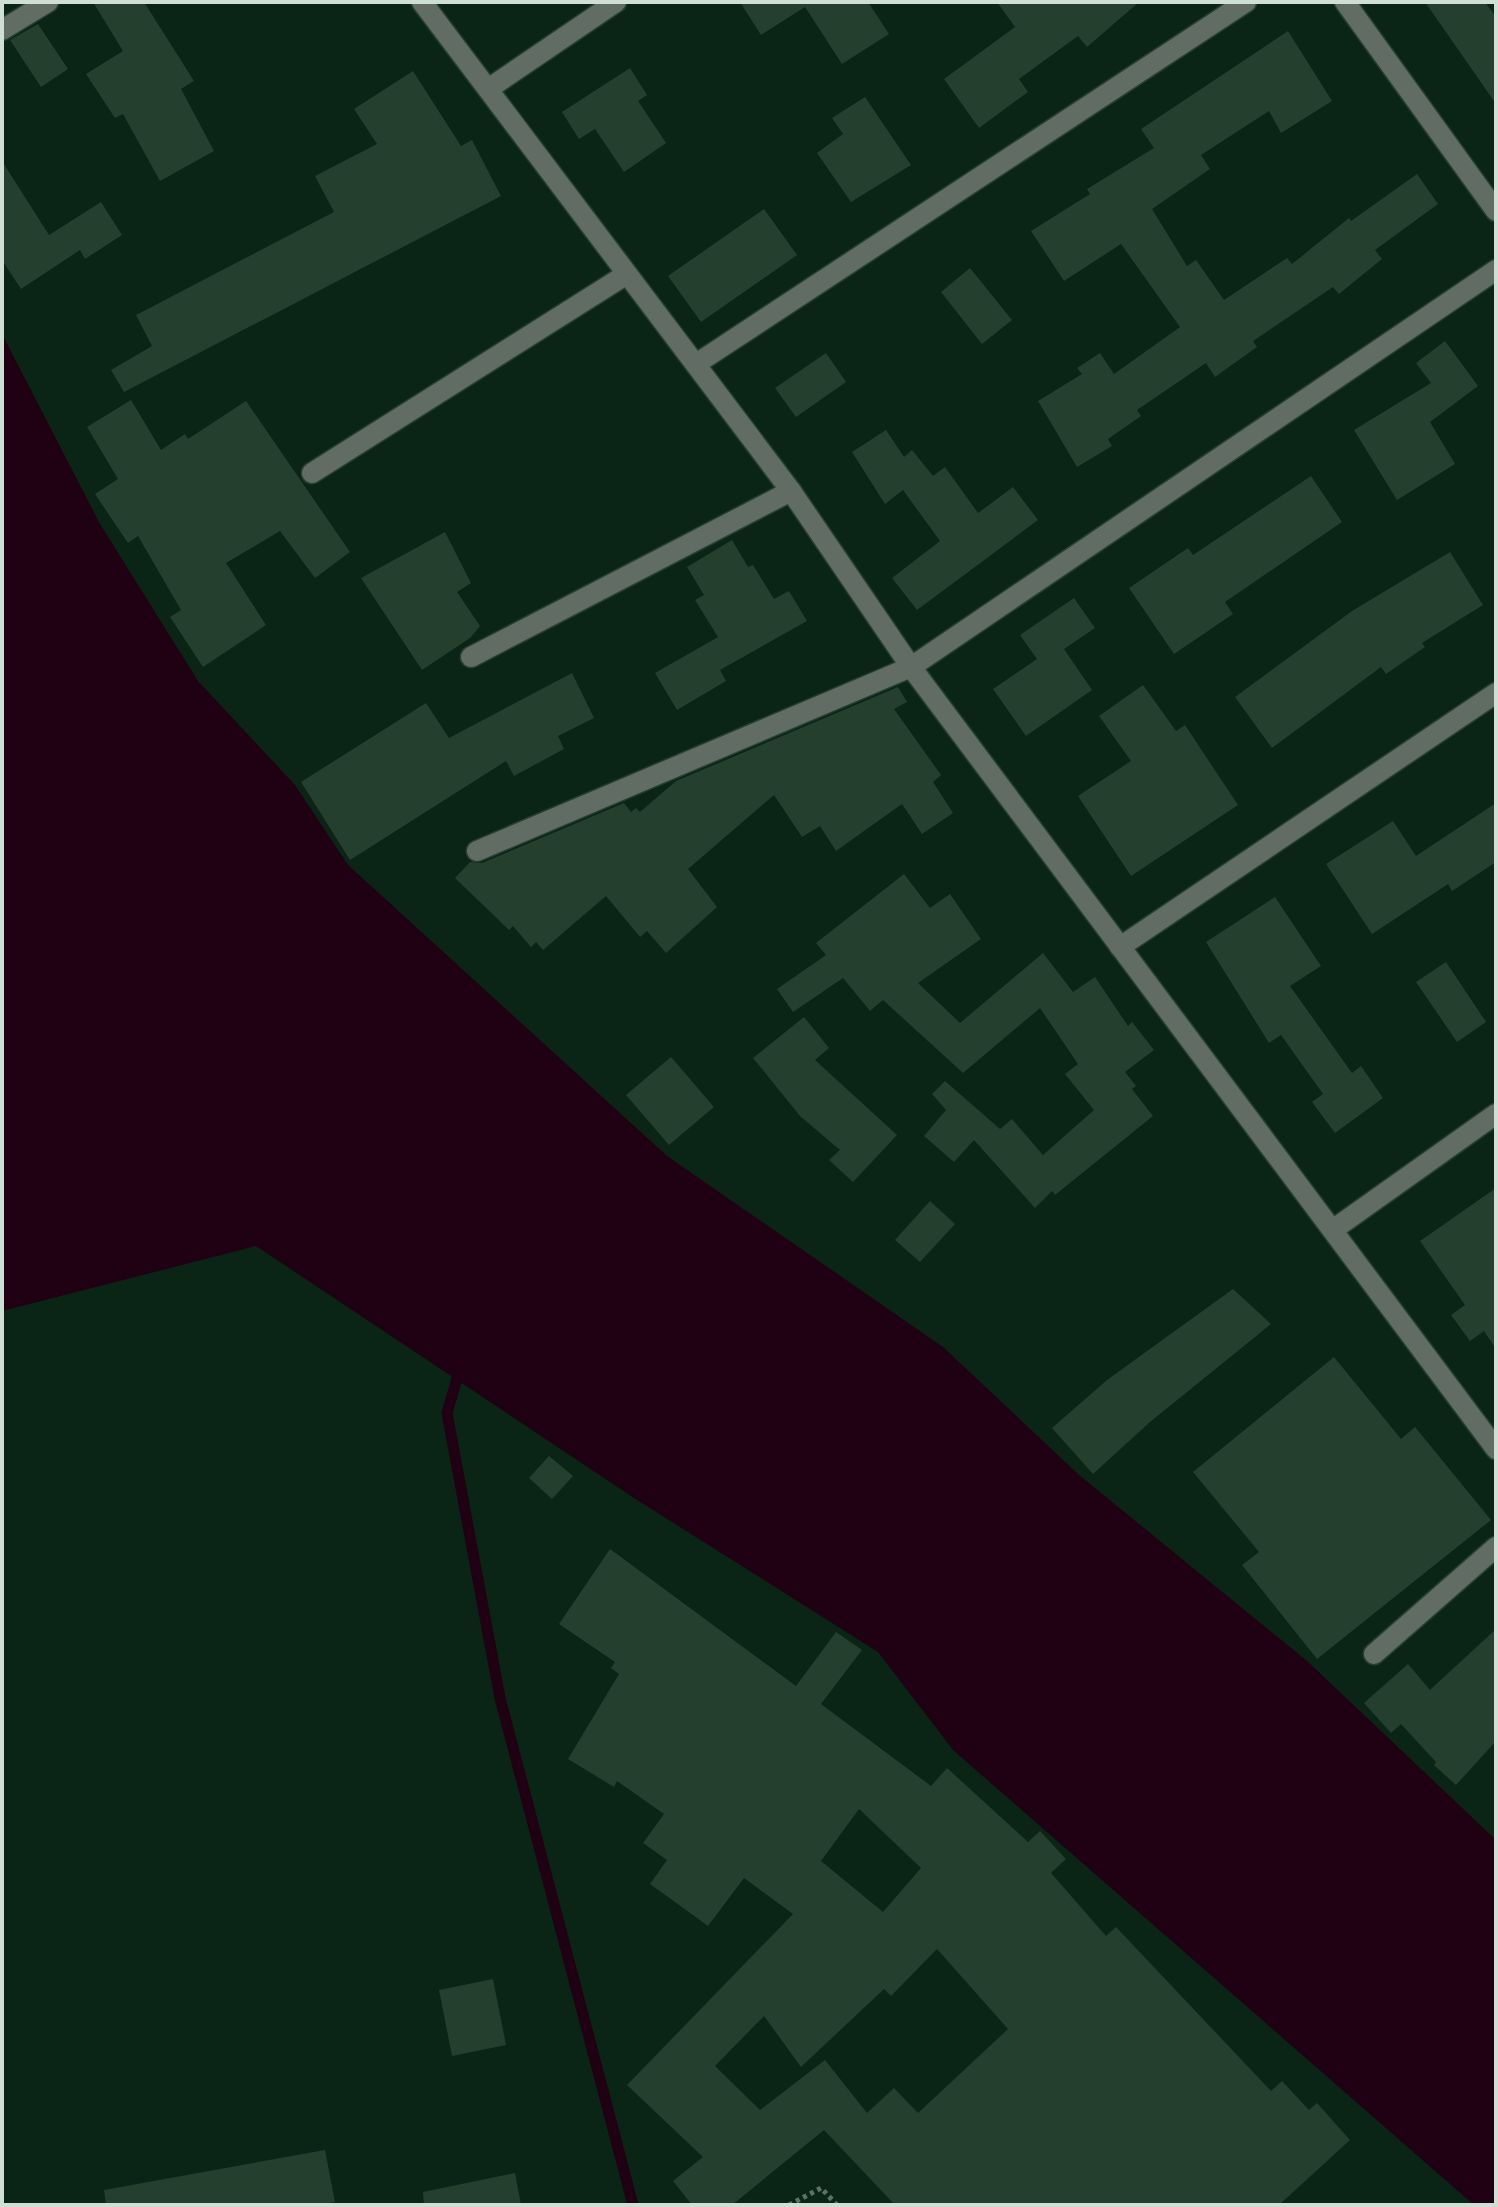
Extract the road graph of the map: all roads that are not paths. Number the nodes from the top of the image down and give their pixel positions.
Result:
1 (48, 2) edge
2 (422, 2) edge
3 (616, 2) edge
4 (1246, 2) edge
5 (1345, 2) edge
6 (2, 30) edge
7 (488, 89) junction
8 (1496, 211) edge
9 (1496, 270) edge
10 (627, 274) junction
11 (696, 364) junction
12 (312, 473) dead end
13 (791, 491) junction
14 (471, 657) dead end
15 (911, 667) junction
16 (1496, 693) edge
17 (477, 851) dead end
18 (1120, 947) junction
19 (1496, 1114) edge
20 (1334, 1229) junction
21 (1496, 1449) edge
22 (1496, 1547) edge
23 (1374, 1654) dead end

1 - 6 street
2 - 7 street
3 - 7 street
4 - 11 street
5 - 8 street
7 - 10 street
9 - 15 street
10 - 11 street
10 - 12 street
11 - 13 street
13 - 14 street
13 - 15 street
15 - 17 street
15 - 18 street
16 - 18 street
18 - 20 street
19 - 20 street
20 - 21 street
22 - 23 street

